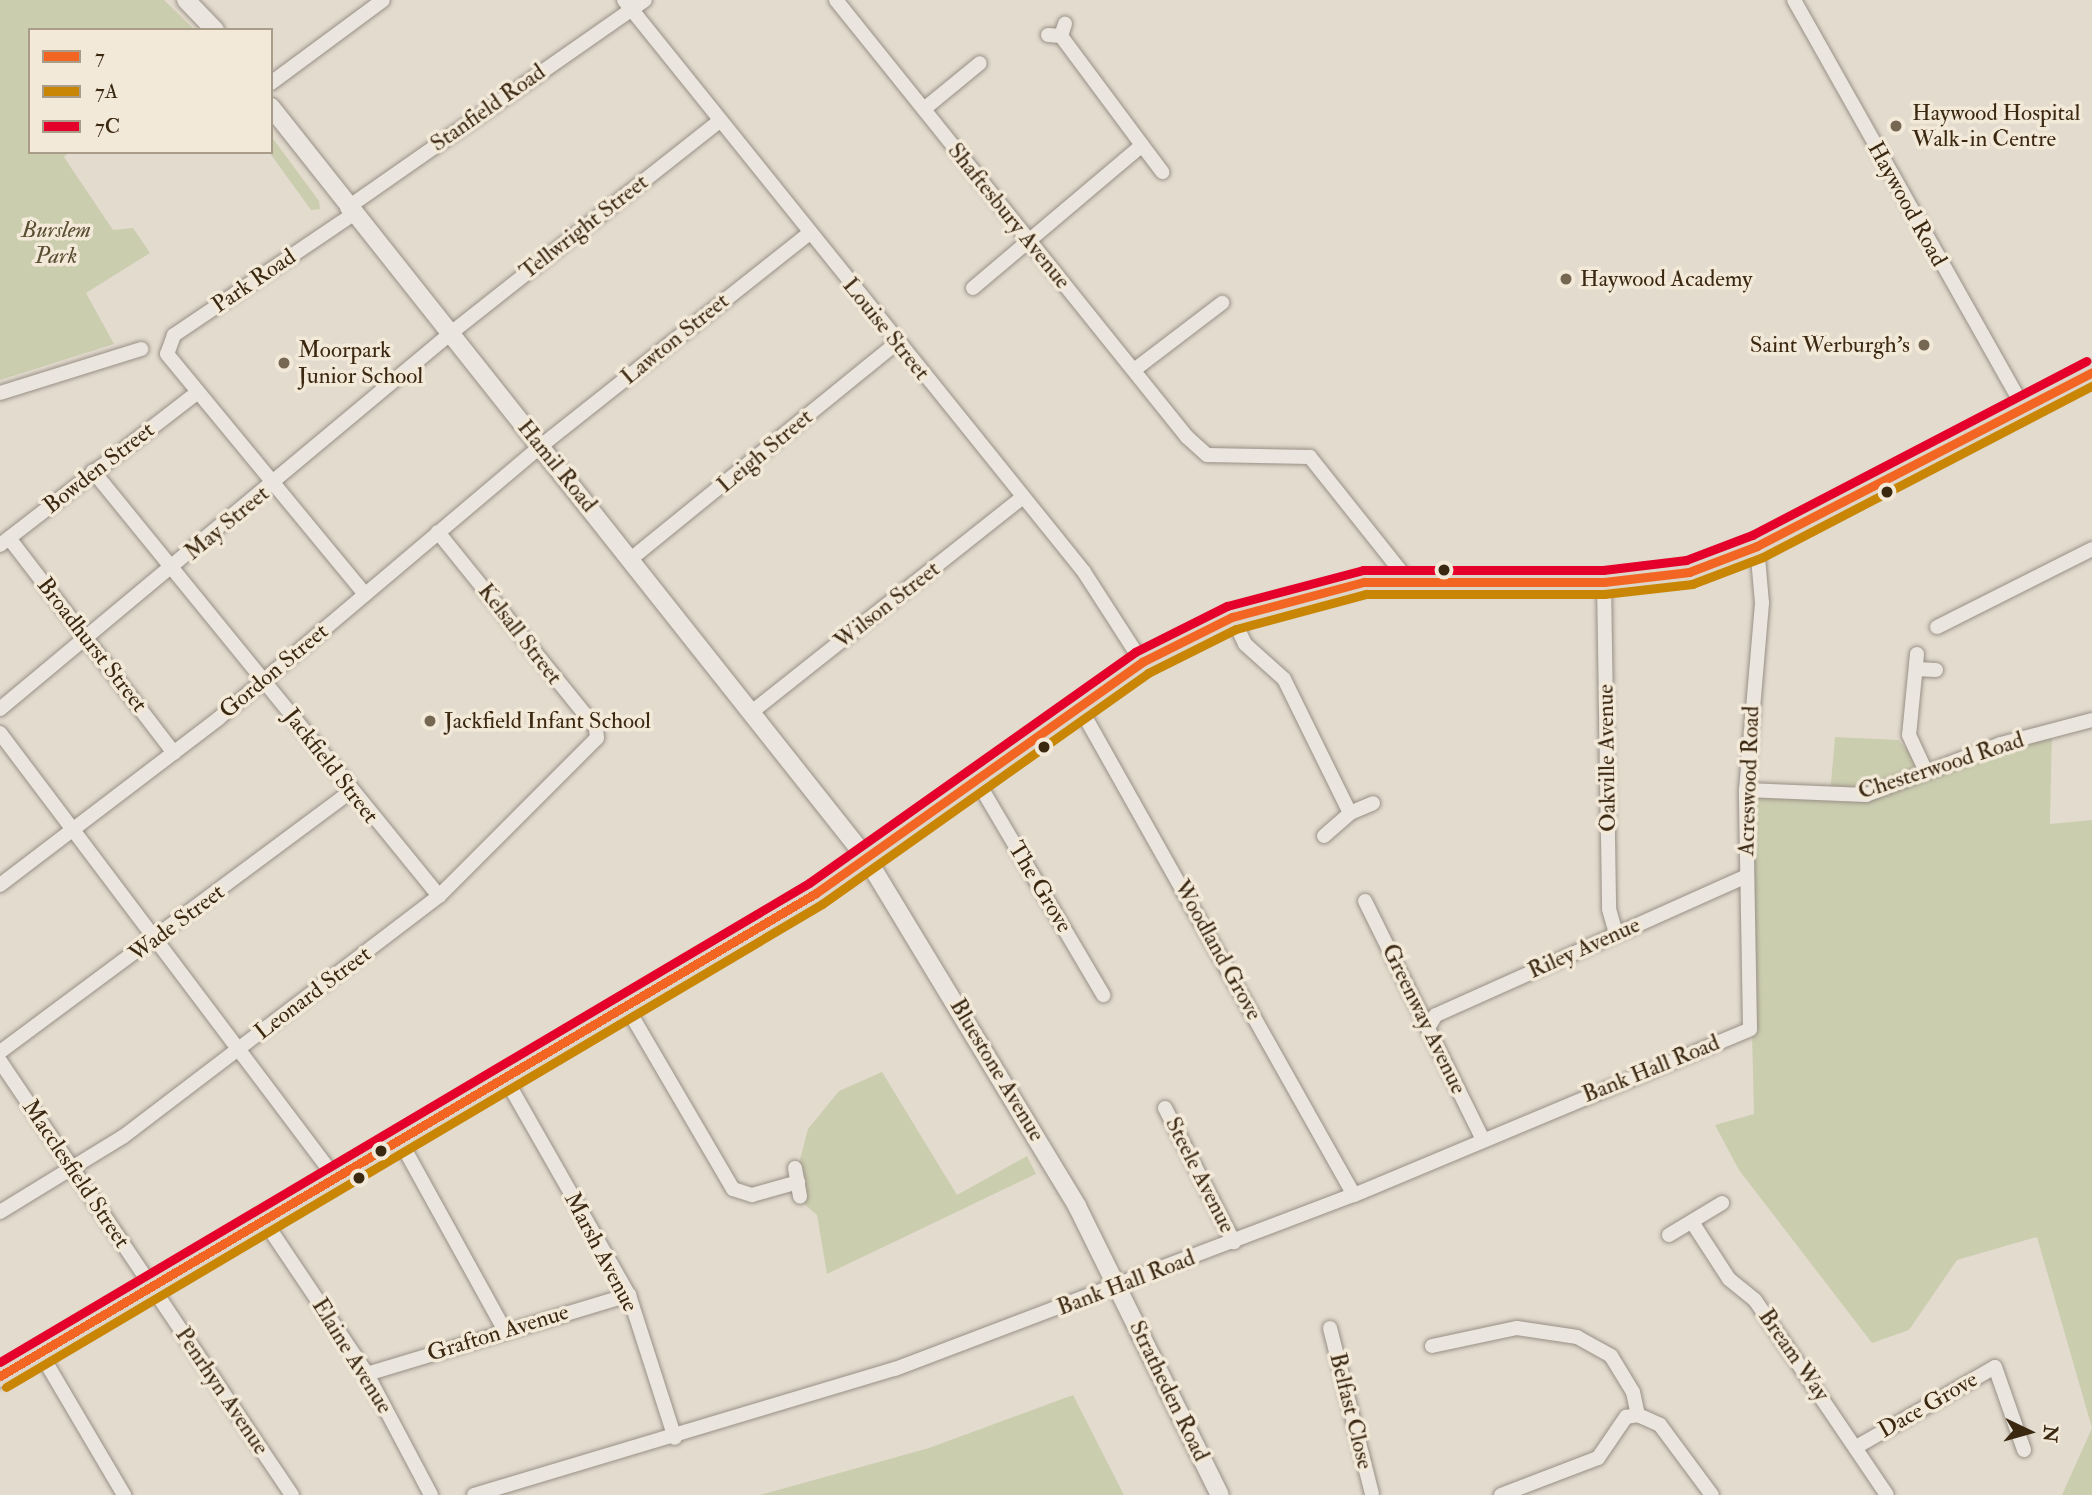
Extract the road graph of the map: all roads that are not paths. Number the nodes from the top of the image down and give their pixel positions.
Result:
1 (186, 0) edge
2 (383, 0) edge
3 (645, 0) edge
4 (836, 0) edge
5 (1794, 0) edge
6 (627, 4) edge
7 (213, 28) edge
8 (1058, 32) dead end
9 (980, 63) dead end
10 (273, 82) edge
11 (273, 110) edge
12 (924, 110) junction
13 (718, 122) junction
14 (1142, 145) junction
15 (1162, 172) dead end
16 (349, 212) junction
17 (810, 233) junction
18 (1026, 240) junction
19 (973, 288) dead end
20 (1222, 303) dead end
21 (450, 333) junction
22 (897, 344) junction
23 (141, 349) dead end
24 (1134, 370) junction
25 (2092, 372) edge
26 (198, 392) junction
27 (0, 393) edge
28 (2023, 407) junction
29 (541, 446) junction
30 (93, 471) junction
31 (274, 485) junction
32 (1022, 498) junction
33 (438, 532) junction
34 (4, 541) edge
35 (1757, 546) junction
36 (2092, 549) edge
37 (632, 558) junction
38 (171, 570) junction
39 (1408, 580) junction
40 (1604, 582) junction
41 (365, 594) junction
42 (1232, 617) junction
43 (1937, 627) dead end
44 (88, 639) junction
45 (1142, 662) junction
46 (1936, 670) dead end
47 (263, 681) junction
48 (1079, 706) junction
49 (0, 709) edge
50 (753, 711) junction
51 (2092, 720) edge
52 (0, 733) edge
53 (597, 738) joint
54 (174, 753) junction
55 (1925, 769) junction
56 (976, 779) junction
57 (1746, 790) junction
58 (351, 791) junction
59 (1373, 803) dead end
60 (1350, 813) junction
61 (73, 830) junction
62 (1324, 836) dead end
63 (867, 859) junction
64 (1745, 877) junction
65 (0, 885) edge
66 (439, 897) junction
67 (1365, 901) dead end
68 (1616, 933) junction
69 (158, 940) junction
70 (1103, 995) dead end
71 (626, 1006) junction
72 (1750, 1017) joint
73 (1429, 1026) junction
74 (238, 1051) junction
75 (0, 1052) edge
76 (0, 1060) edge
77 (504, 1076) junction
78 (1165, 1108) dead end
79 (1482, 1138) junction
80 (399, 1139) junction
81 (72, 1172) junction
82 (334, 1176) junction
83 (798, 1182) dead end
84 (1354, 1195) junction
85 (1722, 1203) dead end
86 (0, 1212) edge
87 (265, 1222) junction
88 (1692, 1222) junction
89 (1669, 1235) dead end
90 (1234, 1242) junction
91 (152, 1287) junction
92 (1118, 1287) junction
93 (629, 1295) junction
94 (1330, 1328) dead end
95 (504, 1329) junction
96 (1432, 1346) dead end
97 (41, 1354) junction
98 (367, 1374) junction
99 (0, 1376) edge
100 (1638, 1415) junction
101 (675, 1438) junction
102 (1858, 1446) junction
103 (2024, 1450) dead end
104 (124, 1495) edge
105 (292, 1495) edge
106 (431, 1495) edge
107 (474, 1495) edge
108 (1220, 1495) edge
109 (1373, 1495) edge
110 (1501, 1495) edge
111 (1712, 1495) edge
112 (1887, 1495) edge

1 - 7 street
2 - 10 street
3 - 6 street, Stanfield Road
4 - 12 street, Shaftesbury Avenue
5 - 28 street, Haywood Road
6 - 13 street, Louise Street
6 - 16 street, Stanfield Road
8 - 14 street
9 - 12 street
11 - 16 street, Hamil Road
12 - 18 street, Shaftesbury Avenue
13 - 17 street, Louise Street
13 - 21 street, Tellwright Street
14 - 15 street
14 - 18 street
16 - 21 street, Hamil Road
16 - 26 street, Park Road
17 - 22 street, Louise Street
17 - 29 street, Lawton Street
18 - 19 street
18 - 24 street, Shaftesbury Avenue
20 - 24 street
21 - 29 street, Hamil Road
21 - 31 street, May Street
22 - 32 street, Louise Street
22 - 37 street, Leigh Street
23 - 27 street
24 - 39 street, Shaftesbury Avenue
25 - 28 main road
26 - 30 street, Bowden Street
26 - 31 street
28 - 35 main road
29 - 33 street, Gordon Street
29 - 37 street, Hamil Road
30 - 34 street, Bowden Street
30 - 38 street, Jackfield Street
31 - 38 street, May Street
31 - 41 street
32 - 45 street, Louise Street
32 - 50 street, Wilson Street
33 - 41 street, Gordon Street
33 - 53 street, Kelsall Street
34 - 44 street, Broadhurst Street
35 - 40 main road
35 - 57 street, Acreswood Road
36 - 43 street
37 - 50 street, Hamil Road
38 - 44 street, May Street
38 - 47 street, Jackfield Street
39 - 40 main road
39 - 42 main road
40 - 68 street, Oakville Avenue
41 - 47 street, Gordon Street
42 - 45 main road
42 - 60 street
44 - 49 street, May Street
44 - 54 street, Broadhurst Street
45 - 48 main road
46 - 55 street
47 - 54 street, Gordon Street
47 - 58 street, Jackfield Street
48 - 56 main road
48 - 84 street, Woodland Grove
50 - 63 street, Hamil Road
51 - 55 street, Chesterwood Road
52 - 61 street
53 - 66 street, Leonard Street
54 - 61 street, Gordon Street
55 - 57 street, Chesterwood Road
56 - 63 main road
56 - 70 street, The Grove
57 - 64 street, Acreswood Road
58 - 66 street, Jackfield Street
58 - 69 street, Wade Street
59 - 60 street
60 - 62 street
61 - 65 street, Gordon Street
61 - 69 street
63 - 71 main road
63 - 92 street, Bluestone Avenue
64 - 68 street, Riley Avenue
64 - 72 street, Acreswood Road
66 - 74 street, Leonard Street
67 - 73 street, Greenway Avenue
68 - 73 street, Riley Avenue
69 - 74 street
69 - 75 street, Wade Street
71 - 77 main road
71 - 83 street
72 - 79 street, Bank Hall Road
73 - 79 street, Greenway Avenue
74 - 81 street, Leonard Street
74 - 82 street
76 - 81 street, Macclesfield Street
77 - 80 main road
77 - 93 street, Marsh Avenue
78 - 90 street, Steele Avenue
79 - 84 street, Bank Hall Road
80 - 82 main road
80 - 95 street
81 - 86 street, Leonard Street
81 - 91 street, Macclesfield Street
82 - 87 main road
84 - 90 street, Bank Hall Road
85 - 88 street
87 - 91 main road
87 - 98 street, Elaine Avenue
88 - 89 street
88 - 102 street, Bream Way
90 - 92 street, Bank Hall Road
91 - 97 main road
91 - 105 street, Penrhyn Avenue
92 - 101 street, Bank Hall Road
92 - 108 street, Stratheden Road
93 - 95 street, Grafton Avenue
93 - 101 street, Marsh Avenue
94 - 109 street, Belfast Close
95 - 98 street, Grafton Avenue
96 - 100 street
97 - 99 main road
97 - 104 street
98 - 106 street, Elaine Avenue
100 - 110 street
100 - 111 street
101 - 107 street, Bank Hall Road
102 - 103 street, Dace Grove
102 - 112 street, Bream Way

